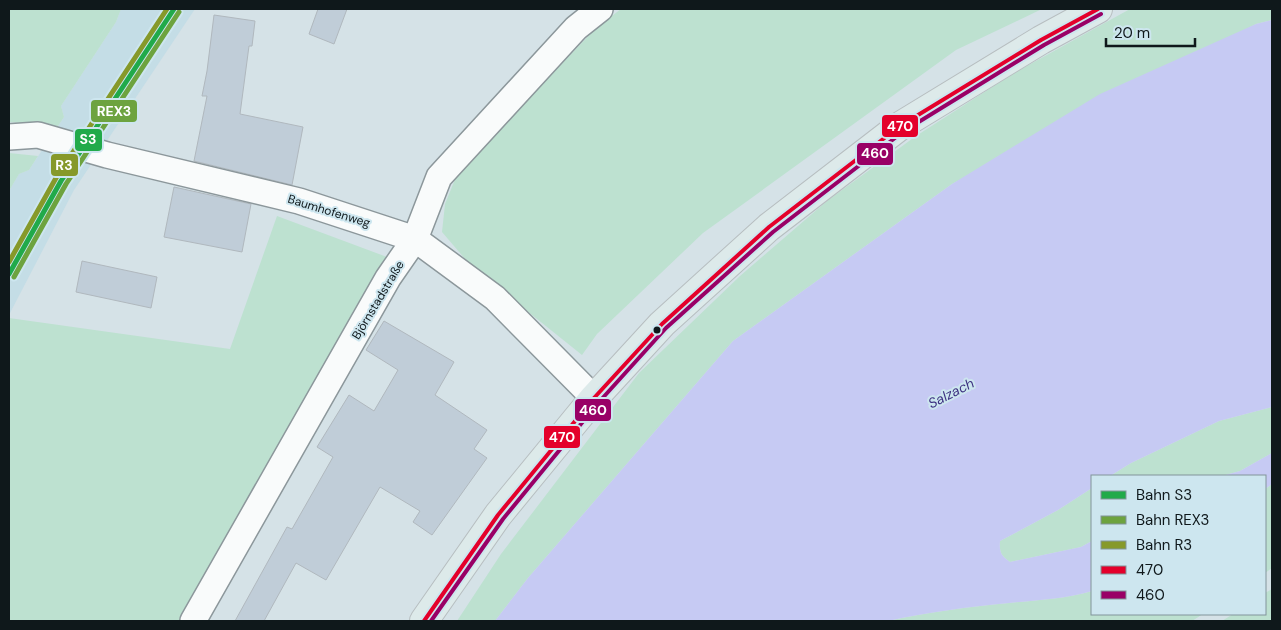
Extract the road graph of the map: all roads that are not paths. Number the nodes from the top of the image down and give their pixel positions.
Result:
1 (600, 9) edge
2 (1098, 9) edge
3 (9, 137) edge
4 (415, 239) junction
5 (594, 398) junction
6 (193, 621) edge
7 (424, 621) edge

1 - 4 street, Björnstadstraße
2 - 5 main road
3 - 4 street, Baumhofenweg
4 - 5 street, Baumhofenweg
4 - 6 street, Björnstadstraße
5 - 7 main road

